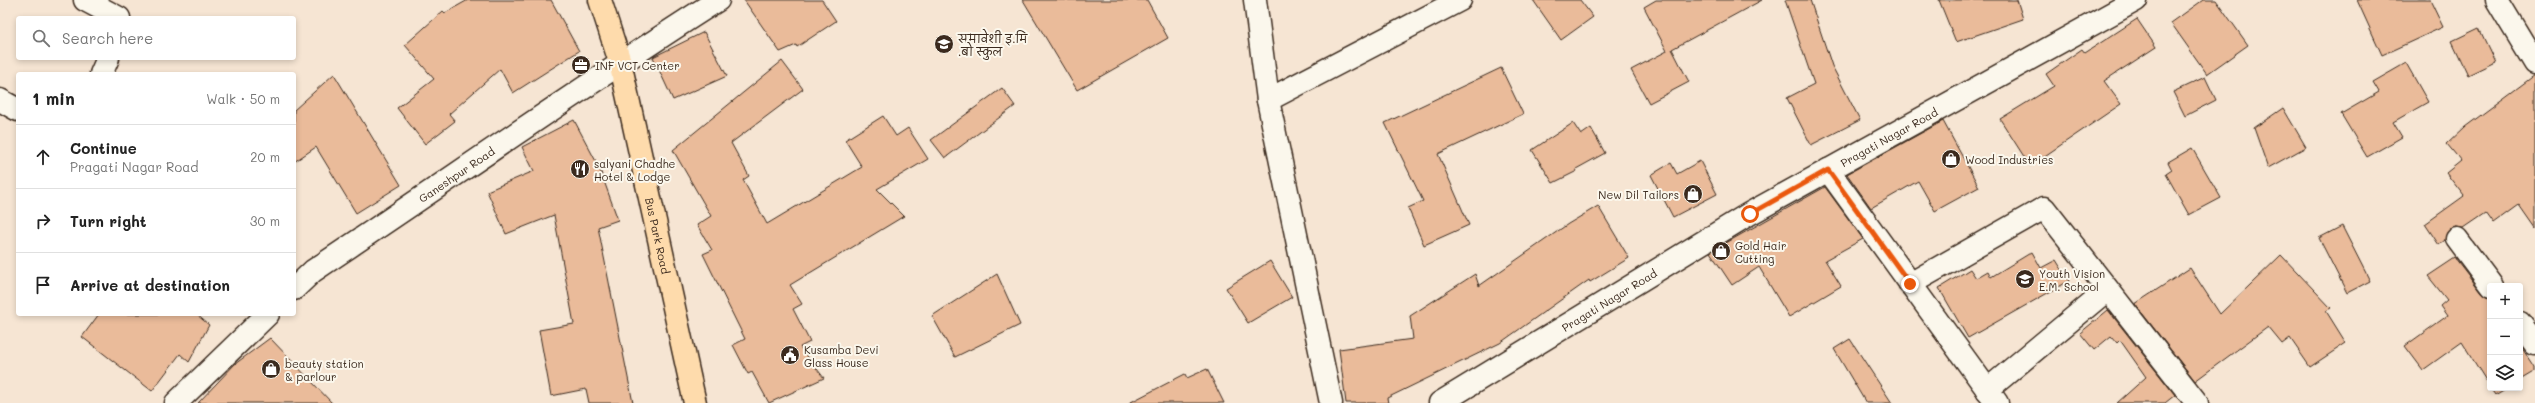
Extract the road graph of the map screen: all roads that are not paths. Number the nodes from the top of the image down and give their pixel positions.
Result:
1 (85, 0) edge
2 (600, 0) edge
3 (718, 0) edge
4 (1255, 0) edge
5 (1460, 0) edge
6 (2136, 0) edge
7 (2497, 0) edge
8 (115, 16) edge
9 (620, 62) junction
10 (2535, 63) edge
11 (0, 100) edge
12 (1268, 100) junction
13 (16, 109) edge
14 (1828, 170) junction
15 (2457, 239) dead end
16 (2490, 283) edge
17 (1910, 284) junction
18 (296, 287) edge
19 (2107, 290) junction
20 (266, 316) edge
21 (2523, 327) edge
22 (2535, 343) edge
23 (1992, 396) edge
24 (176, 403) edge
25 (695, 403) edge
26 (1331, 403) edge
27 (1440, 403) edge
28 (2197, 403) edge

1 - 8 street
2 - 9 main road, Bus Park Road
3 - 9 street, Ganeshpur Road
4 - 12 street
5 - 12 street
6 - 14 street, Pragati Nagar Road
7 - 10 street
9 - 18 street, Ganeshpur Road
9 - 25 main road, Bus Park Road
11 - 13 street
12 - 26 street
14 - 17 street
14 - 27 street, Pragati Nagar Road
15 - 16 street
17 - 19 street
17 - 23 street
19 - 23 street
19 - 28 street
20 - 24 street
21 - 22 street

